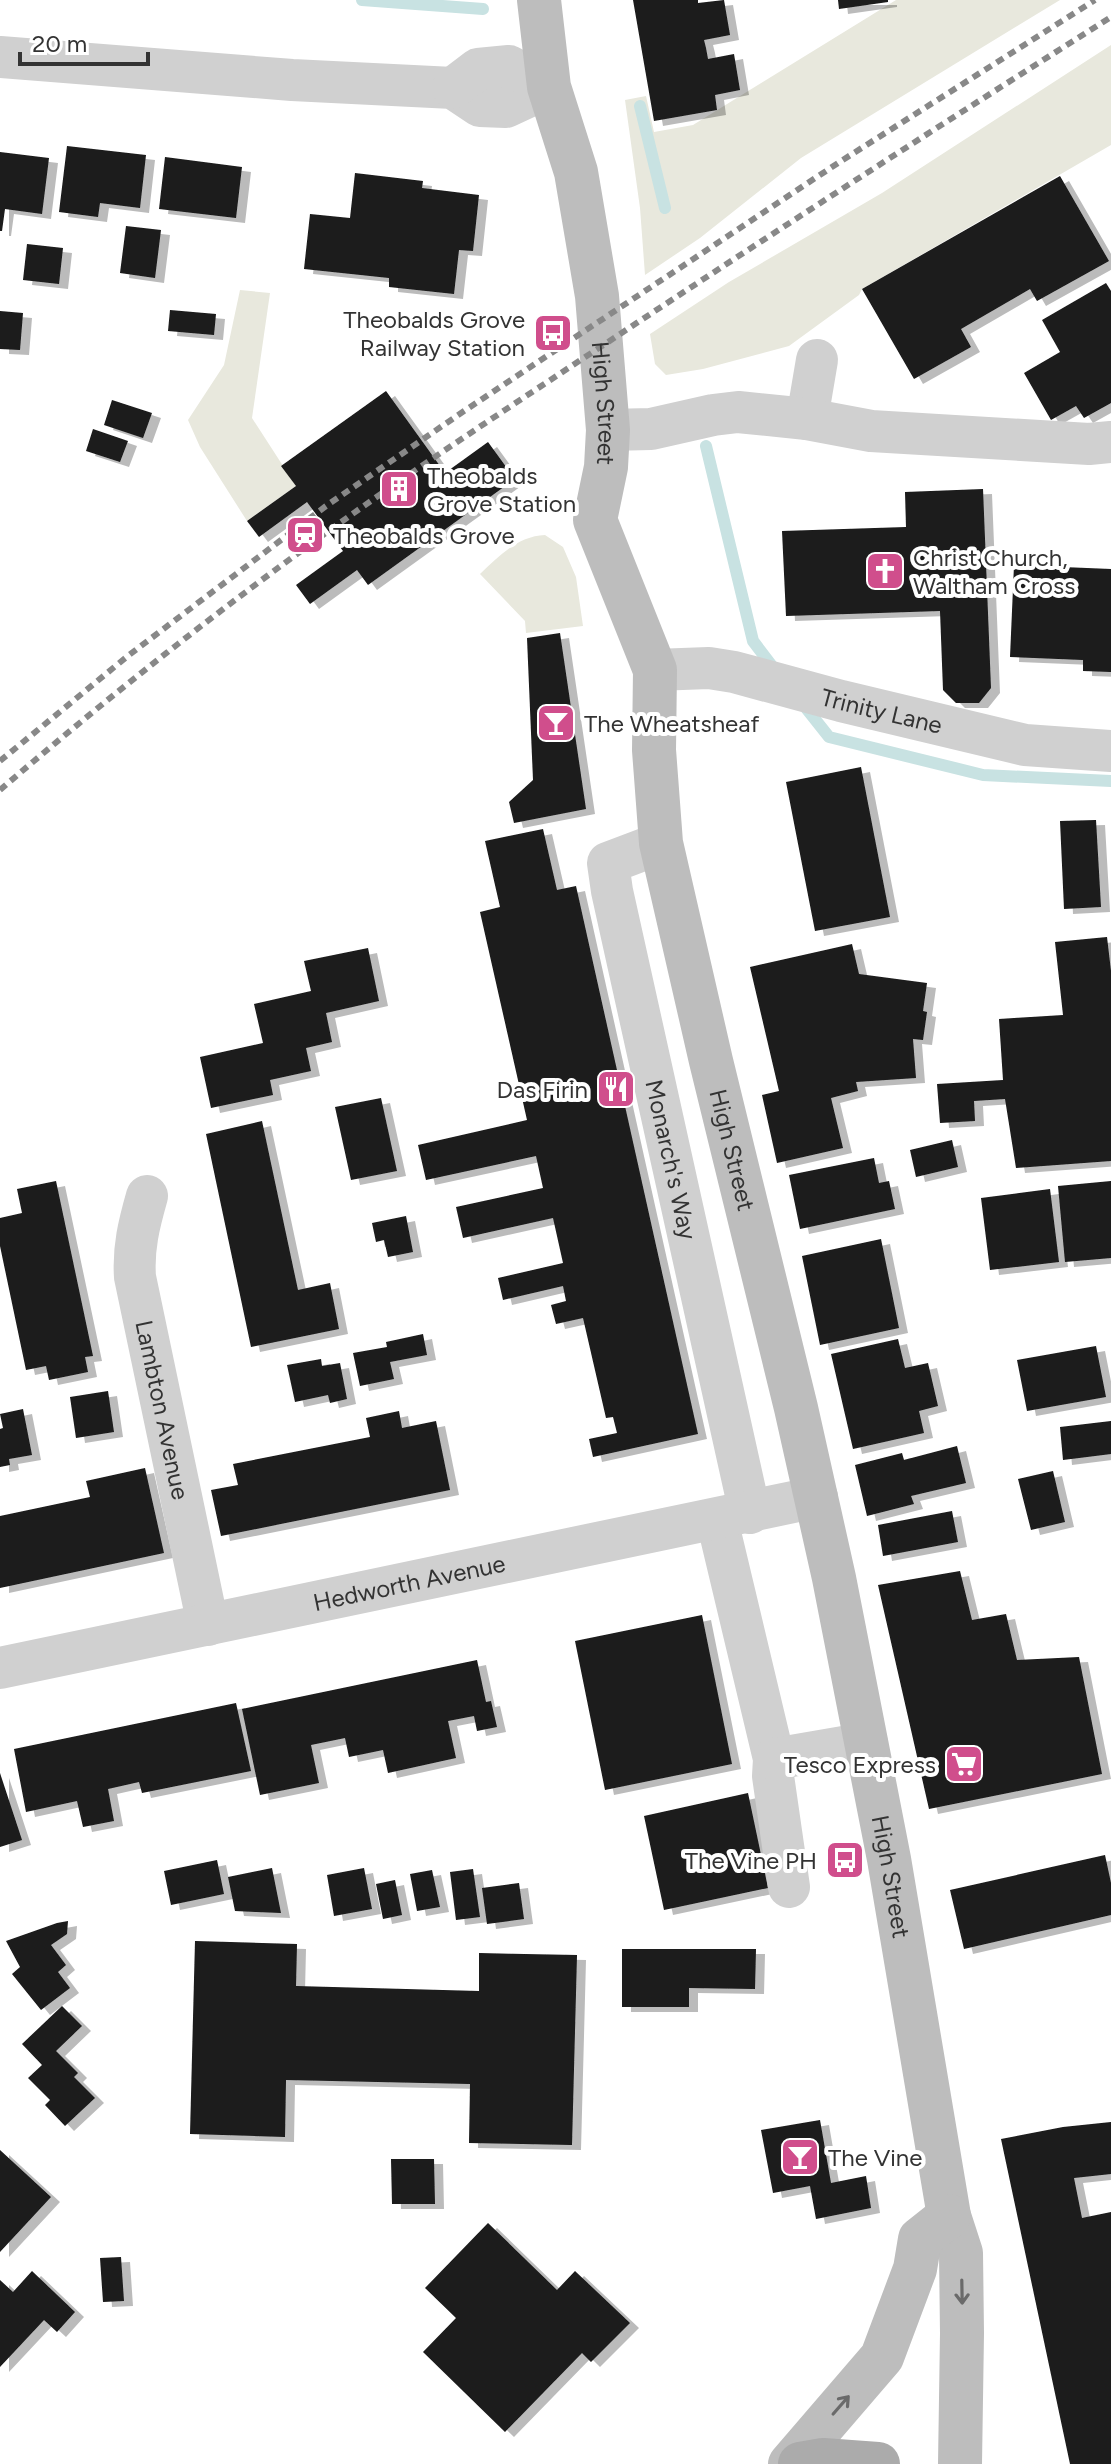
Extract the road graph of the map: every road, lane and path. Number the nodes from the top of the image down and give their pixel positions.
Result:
1 (539, 0) edge
2 (0, 57) edge
3 (549, 87) junction
4 (817, 360) dead end
5 (807, 419) junction
6 (608, 430) junction
7 (1111, 442) edge
8 (655, 670) junction
9 (1111, 751) edge
10 (661, 843) junction
11 (147, 1196) dead end
12 (817, 1497) junction
13 (733, 1516) junction
14 (208, 1625) junction
15 (0, 1668) edge
16 (867, 1743) junction
17 (774, 1759) junction
18 (789, 1887) dead end
19 (949, 2216) junction
20 (790, 2464) edge
21 (800, 2464) edge
22 (878, 2464) edge
23 (960, 2464) edge

1 - 3 main road, High Street
2 - 3 street
3 - 6 main road, High Street
4 - 5 street
5 - 6 street
5 - 7 street
6 - 8 main road, High Street
8 - 9 street, Trinity Lane
8 - 10 main road, High Street
10 - 12 main road, High Street
10 - 13 street, Monarch's Way
11 - 14 street, Lambton Avenue
12 - 13 street, Hedworth Avenue
12 - 16 main road, High Street
13 - 14 street, Hedworth Avenue
13 - 17 street
14 - 15 street, Hedworth Avenue
16 - 17 street
16 - 19 main road, High Street
17 - 18 street
20 -> 19 main road
19 -> 23 main road, High Street
21 - 22 main road

